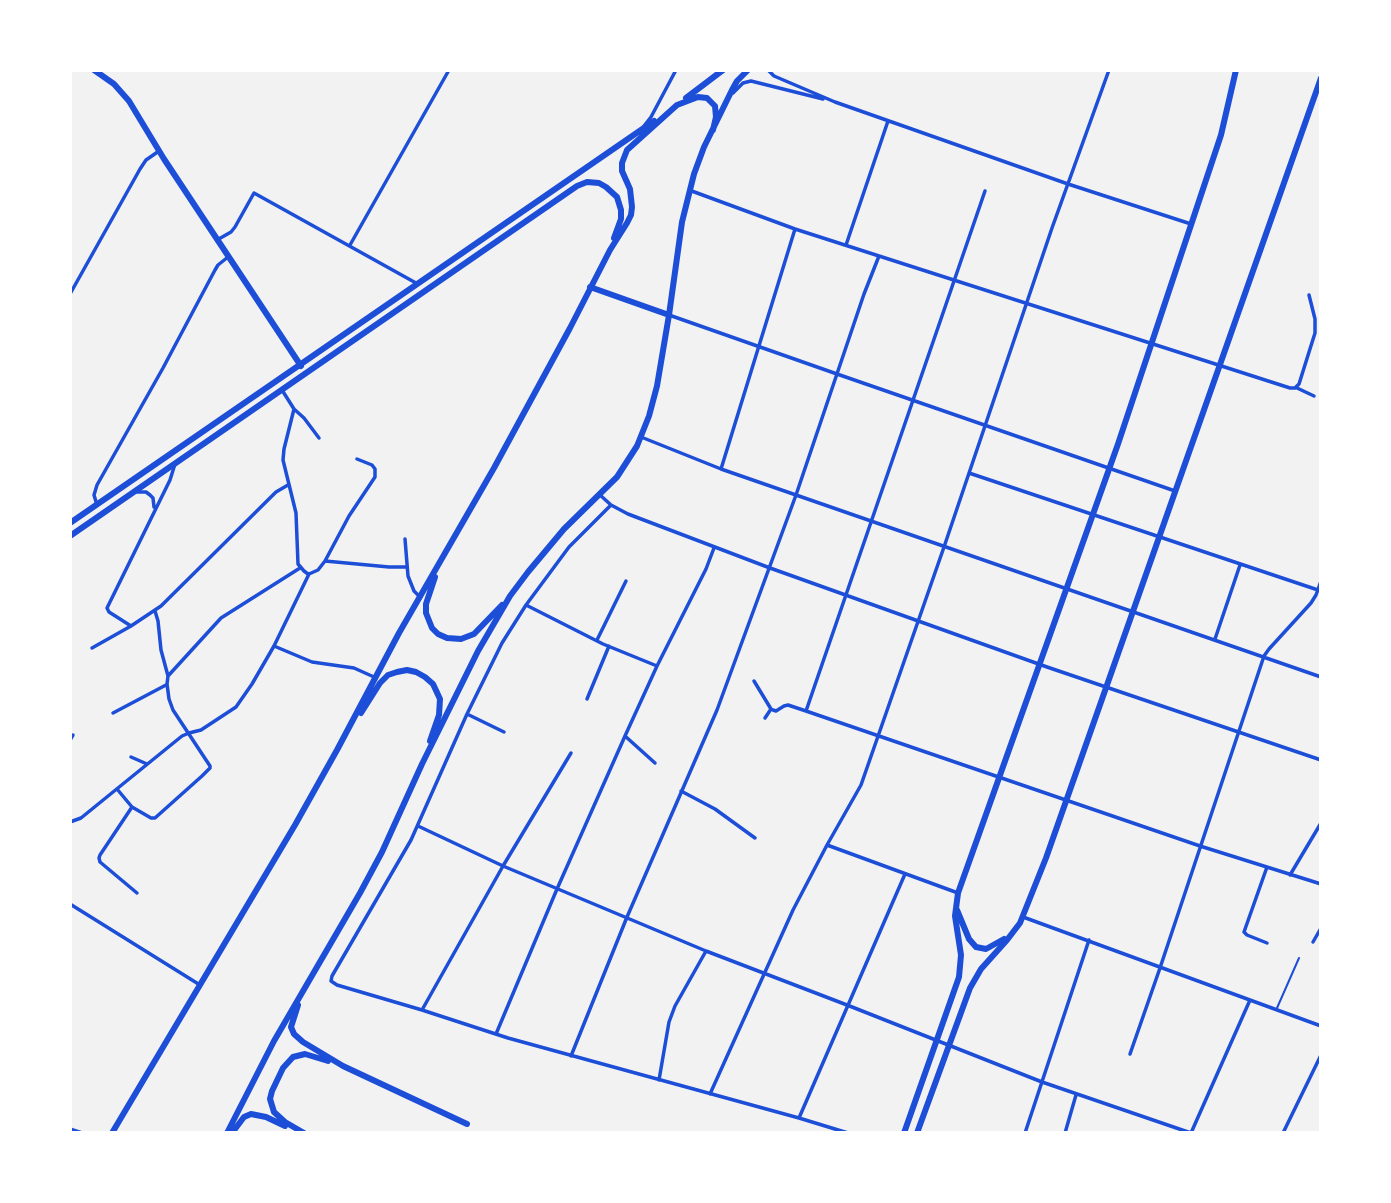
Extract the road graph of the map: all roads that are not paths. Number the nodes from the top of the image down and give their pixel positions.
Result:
1 (94, 70) edge
2 (449, 70) edge
3 (676, 70) edge
4 (723, 70) edge
5 (748, 70) edge
6 (768, 70) edge
7 (1109, 70) edge
8 (1236, 70) edge
9 (1321, 78) edge
10 (726, 102) junction
11 (835, 102) junction
12 (677, 105) junction
13 (888, 121) junction
14 (713, 130) junction
15 (639, 132) junction
16 (159, 151) junction
17 (1068, 184) junction
18 (689, 190) junction
19 (985, 191) dead end
20 (1191, 224) junction
21 (795, 229) junction
22 (217, 240) junction
23 (846, 245) junction
24 (350, 246) junction
25 (610, 250) junction
26 (879, 256) junction
27 (228, 257) junction
28 (70, 279) edge
29 (954, 280) junction
30 (76, 283) junction
31 (418, 284) junction
32 (590, 287) junction
33 (70, 293) edge
34 (1309, 295) dead end
35 (1026, 303) junction
36 (669, 314) junction
37 (1152, 343) junction
38 (759, 347) junction
39 (300, 364) junction
40 (1220, 365) junction
41 (306, 373) junction
42 (837, 374) junction
43 (284, 375) junction
44 (268, 387) junction
45 (1297, 387) junction
46 (282, 390) junction
47 (1314, 396) dead end
48 (912, 400) junction
49 (294, 409) junction
50 (984, 425) junction
51 (641, 437) junction
52 (319, 438) dead end
53 (357, 459) dead end
54 (175, 463) junction
55 (721, 468) junction
56 (1109, 468) junction
57 (969, 473) junction
58 (288, 485) junction
59 (1175, 491) junction
60 (600, 495) junction
61 (796, 495) junction
62 (126, 497) junction
63 (97, 505) junction
64 (611, 505) junction
65 (152, 515) junction
66 (1093, 515) junction
67 (871, 521) junction
68 (70, 523) edge
69 (70, 536) edge
70 (1159, 538) junction
71 (405, 539) dead end
72 (714, 547) junction
73 (944, 547) junction
74 (325, 561) junction
75 (1240, 565) junction
76 (407, 567) junction
77 (300, 568) junction
78 (770, 568) junction
79 (436, 571) junction
80 (309, 574) junction
81 (626, 581) dead end
82 (1321, 581) edge
83 (1067, 589) junction
84 (1319, 591) edge
85 (847, 595) junction
86 (510, 596) junction
87 (420, 597) junction
88 (526, 605) junction
89 (155, 611) junction
90 (1133, 612) junction
91 (918, 620) junction
92 (131, 626) junction
93 (1215, 639) junction
94 (597, 640) junction
95 (274, 646) junction
96 (610, 646) junction
97 (92, 648) dead end
98 (1264, 656) junction
99 (1040, 664) junction
100 (657, 666) junction
101 (168, 676) junction
102 (1321, 677) edge
103 (375, 678) junction
104 (754, 681) dead end
105 (167, 684) junction
106 (1106, 687) junction
107 (587, 699) dead end
108 (771, 709) junction
109 (806, 711) junction
110 (113, 713) dead end
111 (467, 714) junction
112 (765, 718) dead end
113 (504, 732) dead end
114 (1239, 732) junction
115 (189, 733) junction
116 (625, 736) junction
117 (878, 736) junction
118 (337, 750) junction
119 (571, 753) dead end
120 (131, 757) dead end
121 (1321, 760) edge
122 (655, 763) dead end
123 (147, 764) junction
124 (422, 764) junction
125 (999, 778) junction
126 (117, 789) junction
127 (681, 791) junction
128 (1066, 800) junction
129 (132, 807) junction
130 (70, 822) edge
131 (1321, 822) edge
132 (418, 826) junction
133 (755, 838) dead end
134 (827, 845) junction
135 (1200, 846) junction
136 (503, 866) junction
137 (1267, 867) junction
138 (905, 874) junction
139 (1290, 875) junction
140 (1321, 884) edge
141 (557, 889) junction
142 (137, 893) dead end
143 (957, 893) junction
144 (70, 904) edge
145 (955, 905) junction
146 (627, 917) junction
147 (1023, 917) junction
148 (1321, 928) edge
149 (1016, 929) junction
150 (1089, 940) junction
151 (1313, 942) dead end
152 (1267, 943) dead end
153 (706, 951) junction
154 (1299, 958) dead end
155 (1160, 968) junction
156 (764, 974) junction
157 (200, 985) junction
158 (303, 990) junction
159 (1250, 1000) junction
160 (847, 1004) junction
161 (1277, 1009) junction
162 (422, 1010) junction
163 (1321, 1026) edge
164 (496, 1034) junction
165 (937, 1041) junction
166 (949, 1045) junction
167 (1130, 1054) dead end
168 (1321, 1055) edge
169 (571, 1056) junction
170 (343, 1066) junction
171 (659, 1080) junction
172 (1042, 1082) junction
173 (710, 1094) junction
174 (1076, 1095) junction
175 (799, 1118) junction
176 (467, 1124) dead end
177 (70, 1129) edge
178 (82, 1133) edge
179 (112, 1133) edge
180 (229, 1133) edge
181 (302, 1133) edge
182 (848, 1133) edge
183 (904, 1133) edge
184 (917, 1133) edge
185 (1025, 1133) edge
186 (1065, 1133) edge
187 (1191, 1133) edge
188 (1283, 1133) edge

1 - 16 main road
2 - 24 street
3 - 15 street
4 - 12 main road
5 - 10 main road
6 - 11 street
7 - 17 street
8 - 20 main road
9 - 40 main road
10 - 11 street
10 - 14 main road
11 - 13 street
12 - 14 main road
12 - 15 main road
12 - 25 main road
13 - 17 street
13 - 23 street
14 - 18 main road
15 - 31 main road
16 - 22 main road
16 - 30 street
17 - 20 street
17 - 35 street
18 - 21 street
18 - 36 main road
19 - 29 street
20 - 37 main road
21 - 23 street
21 - 38 street
22 - 24 street
22 - 27 main road
23 - 26 street
24 - 31 street
25 - 32 main road
25 - 41 main road
26 - 29 street
26 - 42 street
27 - 39 main road
27 - 63 street
28 - 30 street
29 - 35 street
29 - 48 street
30 - 33 street
31 - 39 main road
32 - 36 main road
32 - 79 main road
34 - 45 street
35 - 37 street
35 - 50 street
36 - 38 street
36 - 51 main road
37 - 40 street
37 - 56 main road
38 - 42 street
38 - 55 street
39 - 41 main road
39 - 43 main road
40 - 45 street
40 - 59 main road
41 - 46 main road
42 - 48 street
42 - 61 street
43 - 44 main road
43 - 46 main road
44 - 46 main road
44 - 63 main road
45 - 47 street
46 - 49 street
46 - 54 main road
48 - 50 street
48 - 67 street
49 - 52 street
49 - 58 street
50 - 56 street
50 - 57 street
51 - 55 street
51 - 60 main road
53 - 74 street
54 - 62 main road
54 - 65 street
55 - 61 street
56 - 59 street
56 - 66 main road
57 - 66 street
57 - 73 street
58 - 77 street
58 - 89 street
59 - 70 main road
60 - 64 street
60 - 86 main road
61 - 67 street
61 - 78 street
62 - 65 street
62 - 69 main road
63 - 68 main road
64 - 72 street
64 - 88 street
65 - 92 street
66 - 70 street
66 - 83 main road
67 - 73 street
67 - 85 street
70 - 75 street
70 - 90 main road
71 - 76 street
72 - 78 street
72 - 100 street
73 - 83 street
73 - 91 street
74 - 76 street
74 - 80 street
75 - 84 street
75 - 93 street
76 - 87 street
77 - 80 street
77 - 101 street
78 - 85 street
78 - 127 street
79 - 86 main road
79 - 87 main road
80 - 95 street
81 - 94 street
82 - 84 street
83 - 90 street
83 - 99 main road
84 - 98 street
85 - 91 street
85 - 109 street
86 - 124 main road
87 - 103 main road
88 - 94 street
88 - 111 street
89 - 92 street
89 - 101 street
90 - 93 street
90 - 106 main road
91 - 99 street
91 - 117 street
92 - 97 street
93 - 98 street
94 - 96 street
95 - 103 street
95 - 115 street
96 - 100 street
96 - 107 street
98 - 102 street
98 - 114 street
99 - 106 street
99 - 125 main road
100 - 116 street
101 - 105 street
103 - 118 main road
104 - 108 street
105 - 110 street
105 - 115 street
106 - 114 street
106 - 128 main road
108 - 109 street
108 - 112 street
109 - 117 street
111 - 113 street
111 - 132 street
114 - 121 street
114 - 135 street
115 - 123 street
115 - 129 street
116 - 122 street
116 - 141 street
117 - 125 street
117 - 134 street
118 - 124 main road
118 - 157 main road
119 - 136 street
120 - 123 street
123 - 126 street
124 - 158 main road
125 - 128 street
125 - 143 main road
126 - 129 street
126 - 130 street
127 - 133 street
127 - 146 street
128 - 135 street
128 - 147 main road
129 - 142 street
131 - 139 street
132 - 136 street
132 - 162 street
134 - 138 street
134 - 156 street
135 - 137 street
135 - 155 street
136 - 141 street
136 - 162 street
137 - 139 street
137 - 152 street
138 - 143 street
138 - 160 street
139 - 140 street
141 - 146 street
141 - 164 street
143 - 145 main road
144 - 157 street
145 - 149 main road
145 - 165 main road
146 - 153 street
146 - 169 street
147 - 149 main road
147 - 150 street
148 - 151 street
149 - 166 main road
150 - 155 street
150 - 172 street
153 - 156 street
153 - 171 street
154 - 161 lane
155 - 159 street
155 - 167 street
156 - 160 street
156 - 173 street
157 - 179 main road
158 - 170 main road
158 - 180 main road
159 - 161 street
159 - 187 street
160 - 165 street
160 - 175 street
161 - 163 street
162 - 164 street
164 - 169 street
165 - 166 street
165 - 183 main road
166 - 172 street
166 - 184 main road
168 - 188 street
169 - 171 street
170 - 176 main road
170 - 181 main road
171 - 173 street
172 - 174 street
172 - 185 street
173 - 175 street
174 - 186 street
174 - 187 street
175 - 182 street
177 - 178 street
180 - 181 main road

